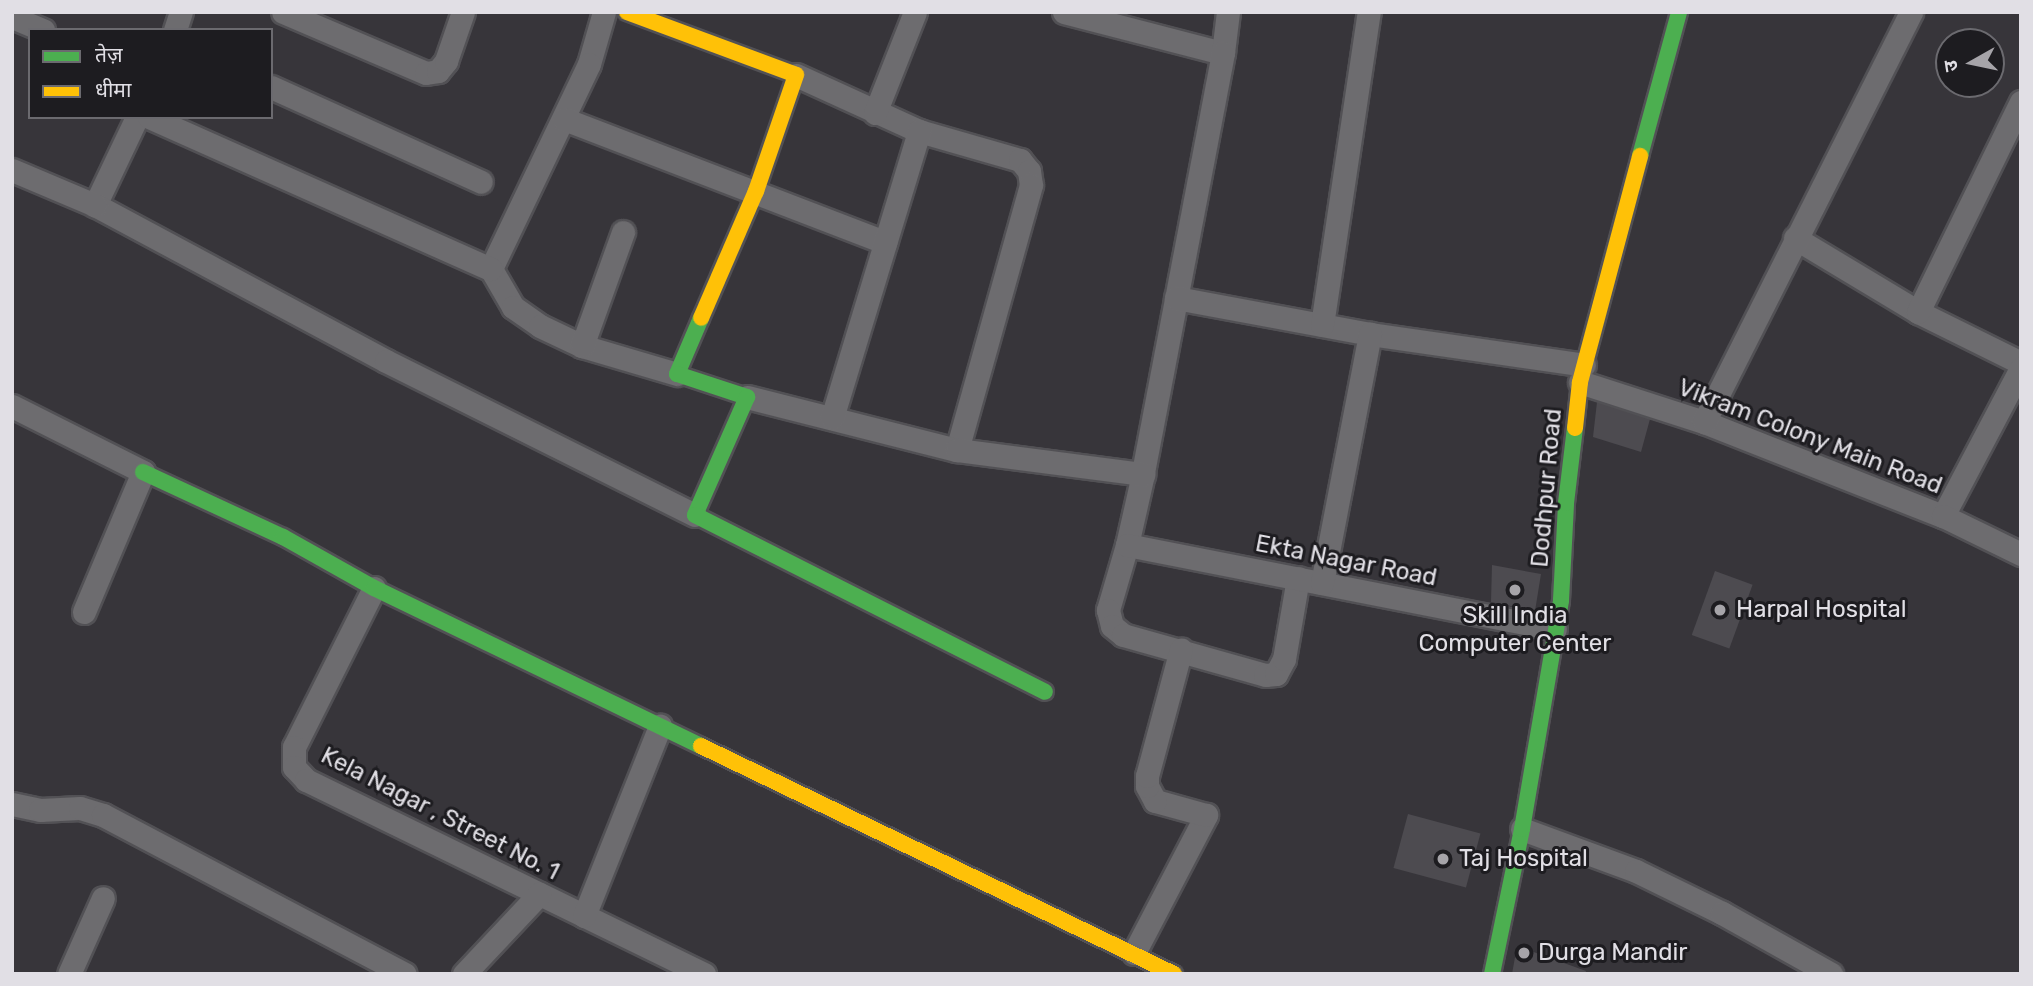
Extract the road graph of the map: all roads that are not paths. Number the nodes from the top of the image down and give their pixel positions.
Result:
1 (283, 12) edge
2 (463, 12) edge
3 (604, 12) edge
4 (627, 12) edge
5 (915, 12) edge
6 (1064, 12) edge
7 (1228, 12) edge
8 (1369, 12) edge
9 (1679, 12) edge
10 (1911, 12) edge
11 (12, 17) edge
12 (38, 28) edge
13 (1223, 53) junction
14 (796, 75) junction
15 (273, 88) edge
16 (2021, 102) edge
17 (875, 113) junction
18 (136, 119) edge
19 (153, 119) edge
20 (564, 119) junction
21 (919, 131) junction
22 (12, 170) edge
23 (481, 182) dead end
24 (756, 191) junction
25 (95, 205) junction
26 (623, 232) dead end
27 (1795, 238) junction
28 (886, 242) junction
29 (491, 270) junction
30 (1176, 298) junction
31 (1918, 312) junction
32 (1322, 325) junction
33 (1370, 334) junction
34 (582, 346) junction
35 (2021, 366) edge
36 (677, 374) junction
37 (1582, 374) junction
38 (747, 397) junction
39 (12, 406) edge
40 (832, 418) junction
41 (1704, 422) junction
42 (957, 450) junction
43 (143, 472) junction
44 (1143, 474) junction
45 (695, 515) junction
46 (1942, 516) junction
47 (1127, 545) junction
48 (2021, 554) edge
49 (1298, 578) junction
50 (1322, 583) junction
51 (374, 588) junction
52 (83, 612) dead end
53 (1555, 629) junction
54 (1181, 649) junction
55 (1045, 692) dead end
56 (660, 726) junction
57 (12, 804) edge
58 (1522, 828) junction
59 (539, 894) junction
60 (103, 898) dead end
61 (584, 916) junction
62 (1134, 953) junction
63 (69, 974) edge
64 (405, 974) edge
65 (464, 974) edge
66 (704, 974) edge
67 (1174, 974) edge
68 (1492, 974) edge
69 (1830, 974) edge

1 - 2 street
3 - 20 street
4 - 14 street
5 - 17 street
6 - 13 street
7 - 13 street
8 - 32 street
9 - 37 street, Dodhpur Road
10 - 27 street
11 - 12 street
13 - 30 street
14 - 17 street
14 - 24 street
15 - 23 street
16 - 31 street
17 - 21 street
18 - 25 street
19 - 29 street
20 - 24 street
20 - 29 street
21 - 28 street
21 - 42 street
22 - 25 street
24 - 28 street
24 - 36 street
25 - 45 street
26 - 34 street
27 - 31 street
27 - 41 street
28 - 40 street
29 - 34 street
30 - 32 street
30 - 44 street
31 - 35 street
32 - 33 street
33 - 37 street
33 - 50 street
34 - 36 street
35 - 46 street, Vikram Colony Main Road
36 - 38 street
37 - 41 street, Vikram Colony Main Road
37 - 53 street, Dodhpur Road
38 - 40 street
38 - 45 street
39 - 43 street
40 - 42 street
41 - 46 street, Vikram Colony Main Road
42 - 44 street
43 - 51 street
43 - 52 street
44 - 47 street
45 - 55 street
46 - 48 street
47 - 49 street, Ekta Nagar Road
47 - 54 street
49 - 50 street, Ekta Nagar Road
49 - 54 street
50 - 53 street, Ekta Nagar Road
51 - 56 street
51 - 59 street, Kela Nagar , Street No. 1
53 - 58 street, Dodhpur Road
54 - 62 street
56 - 61 street
56 - 62 street
57 - 64 street
58 - 68 street, Dodhpur Road
58 - 69 street
59 - 61 street, Kela Nagar , Street No. 1
59 - 65 street
60 - 63 street
61 - 66 street, Kela Nagar , Street No. 1
62 - 67 street

